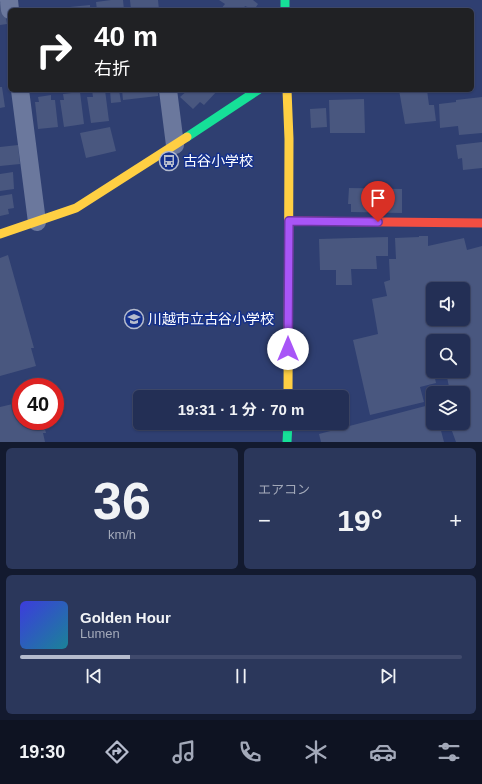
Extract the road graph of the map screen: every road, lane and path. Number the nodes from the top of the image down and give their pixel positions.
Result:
1 (20, 92) edge
2 (168, 92) edge
3 (255, 92) edge
4 (287, 92) edge
5 (175, 145) junction
6 (289, 221) junction
7 (37, 222) junction
8 (482, 224) edge
9 (0, 234) edge
10 (288, 390) edge
11 (288, 430) edge
12 (287, 442) edge

1 - 7 street
2 - 5 street
3 - 5 street
4 - 6 street
5 - 7 street
6 - 8 street
6 - 10 street
7 - 9 street
11 - 12 street

